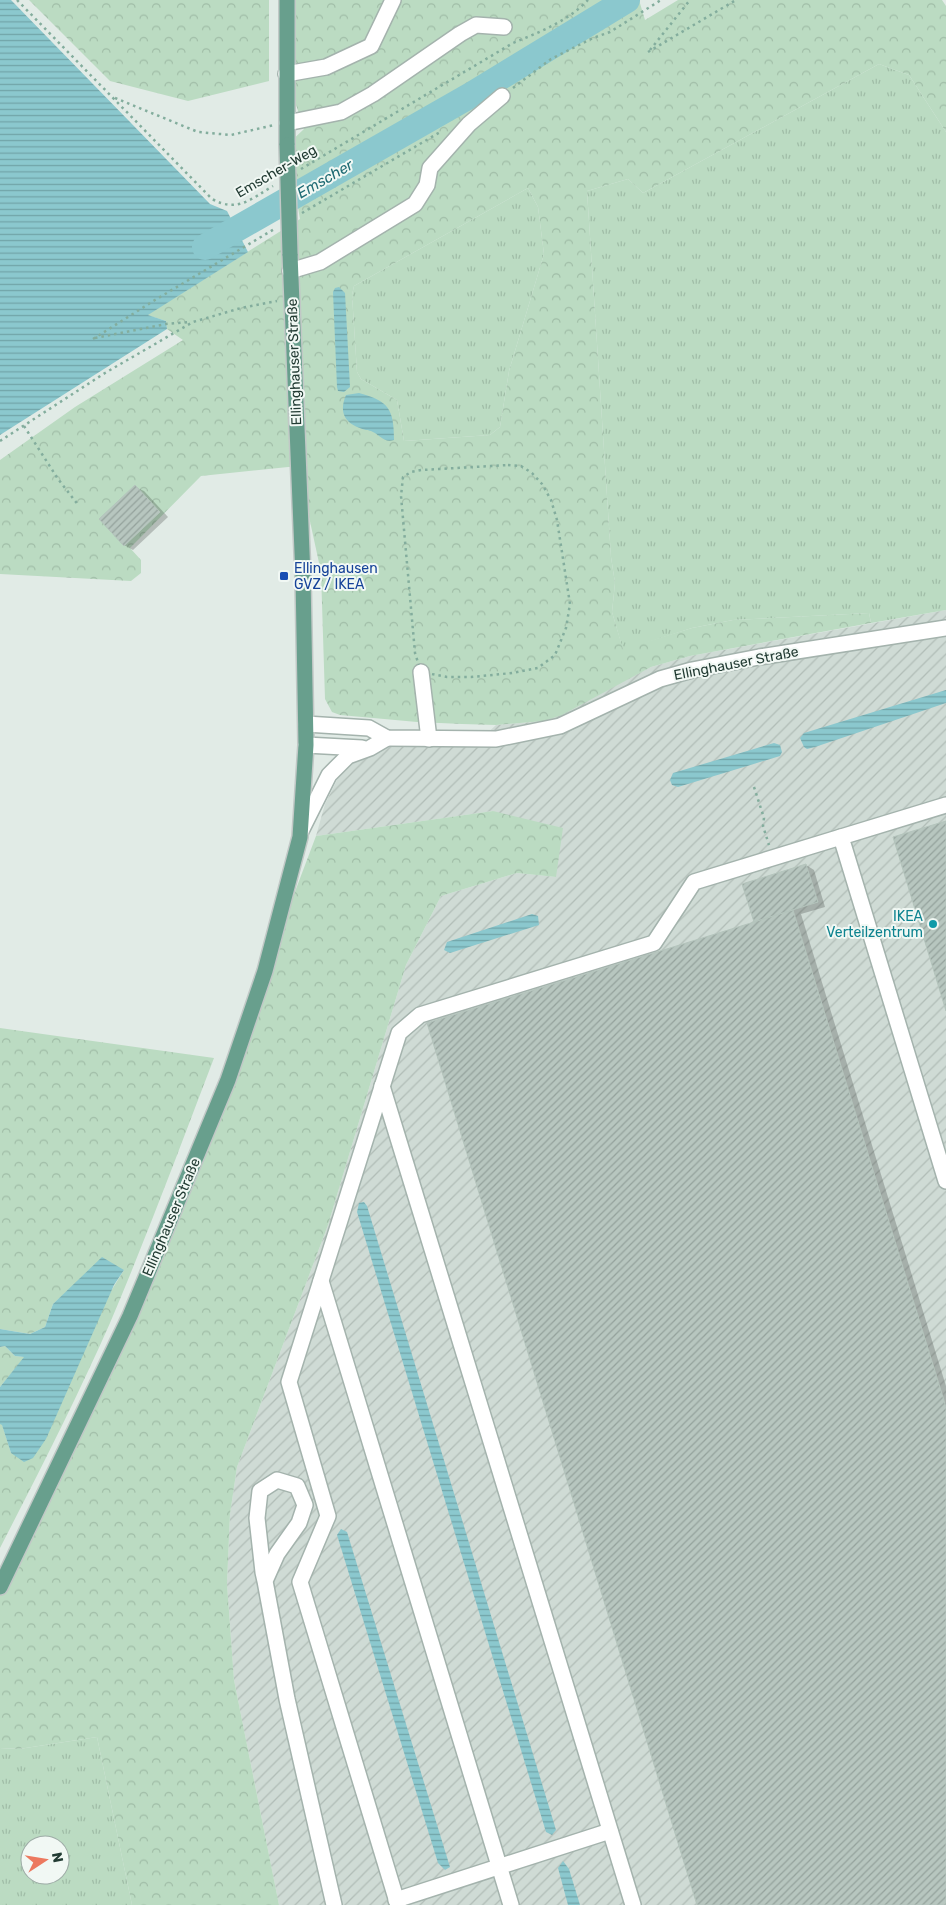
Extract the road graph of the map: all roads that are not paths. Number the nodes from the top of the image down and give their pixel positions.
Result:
1 (287, 0) edge
2 (393, 0) edge
3 (504, 27) dead end
4 (286, 74) junction
5 (502, 96) road end
6 (287, 122) junction
7 (290, 271) junction
8 (946, 628) edge
9 (421, 672) road end
10 (306, 724) junction
11 (387, 738) junction
12 (429, 739) junction
13 (306, 745) junction
14 (366, 748) junction
15 (946, 805) edge
16 (302, 831) junction
17 (841, 837) junction
18 (382, 1086) junction
19 (946, 1181) edge
20 (321, 1281) junction
21 (265, 1581) junction
22 (0, 1587) edge
23 (610, 1831) junction
24 (500, 1867) junction
25 (397, 1902) edge
26 (334, 1905) edge
27 (511, 1905) edge
28 (633, 1905) edge

1 - 4 main road, Ellinghauser Straße
2 - 4 street
3 - 6 street
4 - 6 main road, Ellinghauser Straße
5 - 7 street
6 - 7 main road, Ellinghauser Straße, bridge
7 - 10 main road, Ellinghauser Straße
8 - 12 street, Ellinghauser Straße
9 - 12 street
10 - 11 street, Ellinghauser Straße
10 - 13 main road, Ellinghauser Straße
11 - 12 street, Ellinghauser Straße
11 - 14 street, Ellinghauser Straße
13 - 14 street, Ellinghauser Straße
13 - 16 main road, Ellinghauser Straße
14 - 16 street, Ellinghauser Straße
15 - 17 street
16 - 22 main road, Ellinghauser Straße
17 - 18 street
17 - 19 street
18 - 20 street
18 - 23 street
20 - 24 street
20 - 25 street
21 - 21 street
21 - 26 street
23 - 24 street
23 - 28 street
24 - 25 street
24 - 27 street

